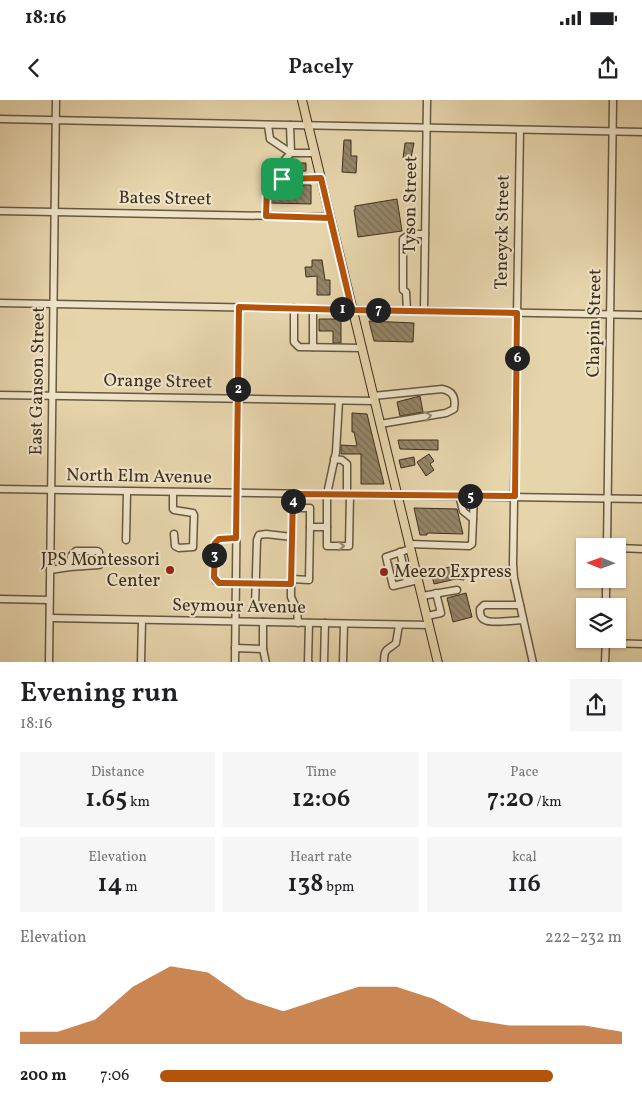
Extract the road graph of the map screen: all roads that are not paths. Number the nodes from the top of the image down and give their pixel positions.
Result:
1 (56, 100) edge
2 (302, 100) edge
3 (427, 100) edge
4 (613, 100) edge
5 (0, 119) edge
6 (56, 120) junction
7 (268, 125) junction
8 (290, 125) junction
9 (308, 126) junction
10 (426, 128) junction
11 (520, 130) junction
12 (613, 131) junction
13 (642, 132) edge
14 (291, 152) junction
15 (314, 153) junction
16 (321, 178) junction
17 (282, 179) junction
18 (0, 211) edge
19 (56, 212) junction
20 (266, 216) junction
21 (330, 218) junction
22 (426, 234) junction
23 (0, 303) edge
24 (54, 304) junction
25 (239, 307) junction
26 (294, 308) junction
27 (313, 309) junction
28 (352, 310) junction
29 (407, 310) junction
30 (424, 311) junction
31 (517, 313) junction
32 (611, 314) junction
33 (642, 315) edge
34 (312, 347) junction
35 (362, 348) junction
36 (0, 395) edge
37 (52, 395) junction
38 (238, 399) junction
39 (374, 399) junction
40 (339, 401) junction
41 (380, 424) junction
42 (334, 459) junction
43 (0, 489) edge
44 (51, 490) junction
45 (127, 492) junction
46 (173, 492) junction
47 (236, 493) junction
48 (293, 494) junction
49 (327, 494) junction
50 (349, 494) junction
51 (397, 494) junction
52 (459, 496) junction
53 (474, 496) junction
54 (515, 496) junction
55 (607, 499) junction
56 (642, 499) edge
57 (293, 508) junction
58 (473, 519) junction
59 (310, 527) junction
60 (327, 527) junction
61 (174, 534) dead end
62 (292, 537) junction
63 (236, 538) junction
64 (607, 538) edge
65 (126, 540) dead end
66 (410, 546) junction
67 (626, 548) edge
68 (642, 549) edge
69 (400, 552) junction
70 (392, 554) junction
71 (394, 562) tunnel mouth
72 (70, 566) junction
73 (50, 570) junction
74 (418, 580) junction
75 (292, 581) junction
76 (407, 582) junction
77 (236, 583) junction
78 (256, 583) junction
79 (457, 590) dead end
80 (436, 594) junction
81 (422, 596) junction
82 (0, 600) edge
83 (49, 600) junction
84 (520, 605) junction
85 (255, 607) dead end
86 (427, 616) junction
87 (50, 618) junction
88 (142, 620) junction
89 (523, 620) junction
90 (235, 622) junction
91 (263, 622) junction
92 (298, 623) junction
93 (308, 623) junction
94 (325, 623) junction
95 (344, 624) junction
96 (399, 625) junction
97 (429, 625) junction
98 (626, 643) edge
99 (642, 644) edge
100 (235, 648) junction
101 (606, 648) edge
102 (264, 649) junction
103 (49, 662) edge
104 (141, 662) edge
105 (235, 662) edge
106 (266, 662) edge
107 (307, 662) edge
108 (324, 662) edge
109 (343, 662) edge
110 (384, 662) edge
111 (438, 662) edge
112 (533, 662) edge
113 (605, 662) edge

1 - 6 street, East Ganson Street
2 - 9 main road
3 - 10 street, Tyson Street
4 - 12 street, Chapin Street
5 - 6 street
6 - 7 street
6 - 19 street, East Ganson Street
7 - 8 street
7 - 14 street
8 - 9 street
8 - 14 street
9 - 10 street
9 - 15 main road
10 - 11 street
10 - 22 street, Tyson Street
11 - 12 street
11 - 31 street, Teneyck Street
12 - 13 street
12 - 32 street, Chapin Street
14 - 15 street
14 - 17 street
15 - 16 main road
16 - 17 street
16 - 21 main road
17 - 20 street
18 - 19 street, Bates Street
19 - 20 street, Bates Street
19 - 24 street, East Ganson Street
20 - 21 street, Bates Street
21 - 28 main road
22 - 29 street
22 - 30 street, Tyson Street
23 - 24 street
24 - 25 street
24 - 37 street, East Ganson Street
25 - 26 street
25 - 38 street
26 - 27 street
26 - 34 street
27 - 28 street
27 - 34 street
28 - 29 street
28 - 35 main road
29 - 30 street
30 - 31 street
31 - 32 street
31 - 54 street, Teneyck Street
32 - 33 street
32 - 55 street, Chapin Street
34 - 35 street
35 - 39 main road
36 - 37 street, Orange Street
37 - 38 street, Orange Street
37 - 44 street, East Ganson Street
38 - 40 street, Orange Street
38 - 47 street
39 - 40 street, Orange Street
39 - 41 main road
41 -> 39 street, Orange Street
40 - 42 street
41 - 51 main road
42 - 49 street
42 - 50 street
43 - 44 street, North Elm Avenue
44 - 45 street, North Elm Avenue
44 - 73 street, East Ganson Street
45 - 46 street, North Elm Avenue
45 - 65 street
46 - 47 street, North Elm Avenue
46 - 61 street
47 - 48 street, North Elm Avenue
47 - 63 street
48 - 49 street, North Elm Avenue
48 - 57 street
49 - 50 street, North Elm Avenue
49 - 60 street
50 - 51 street, North Elm Avenue
60 -> 50 street
51 - 52 street, North Elm Avenue
51 - 66 main road
52 - 53 street, North Elm Avenue
52 - 58 street
53 - 54 street, North Elm Avenue
53 - 58 street
54 - 55 street, North Elm Avenue
54 - 84 street, Teneyck Street
55 - 56 street, North Elm Avenue
55 - 64 street, Chapin Street
57 - 59 street
57 - 62 street
58 - 66 street
59 - 60 street
59 - 75 street
62 - 75 street
62 - 78 street
63 - 77 street
63 - 77 street
66 - 69 street
66 - 74 main road
67 - 68 street
69 - 70 street
69 - 76 street
70 - 71 street
70 - 76 street
72 - 72 street
72 - 73 street
73 - 83 street, East Ganson Street
74 - 76 street
74 - 81 main road
75 - 78 street
75 - 92 street
77 - 78 street
77 - 90 street
78 - 85 street
79 - 80 street
80 - 81 street
80 - 86 street
81 - 86 main road
82 - 83 street
83 - 87 street, East Ganson Street
84 - 89 street, Teneyck Street
84 - 89 street
86 - 97 main road
87 - 88 street, Seymour Avenue
87 - 103 street, East Ganson Street
88 - 90 street, Seymour Avenue
88 - 104 street
89 - 112 street, Teneyck Street
90 - 91 street, Seymour Avenue
90 - 100 street
91 - 92 street, Seymour Avenue
91 - 102 street
92 - 93 street, Seymour Avenue
93 - 94 street, Seymour Avenue
93 - 107 street
94 - 95 street, Seymour Avenue
94 - 108 street
95 - 96 street, Seymour Avenue
95 - 109 street
96 - 97 street, Seymour Avenue
96 - 110 street
97 - 111 main road
98 - 99 street
100 - 102 street
100 - 105 street
101 - 113 street
102 - 106 street

